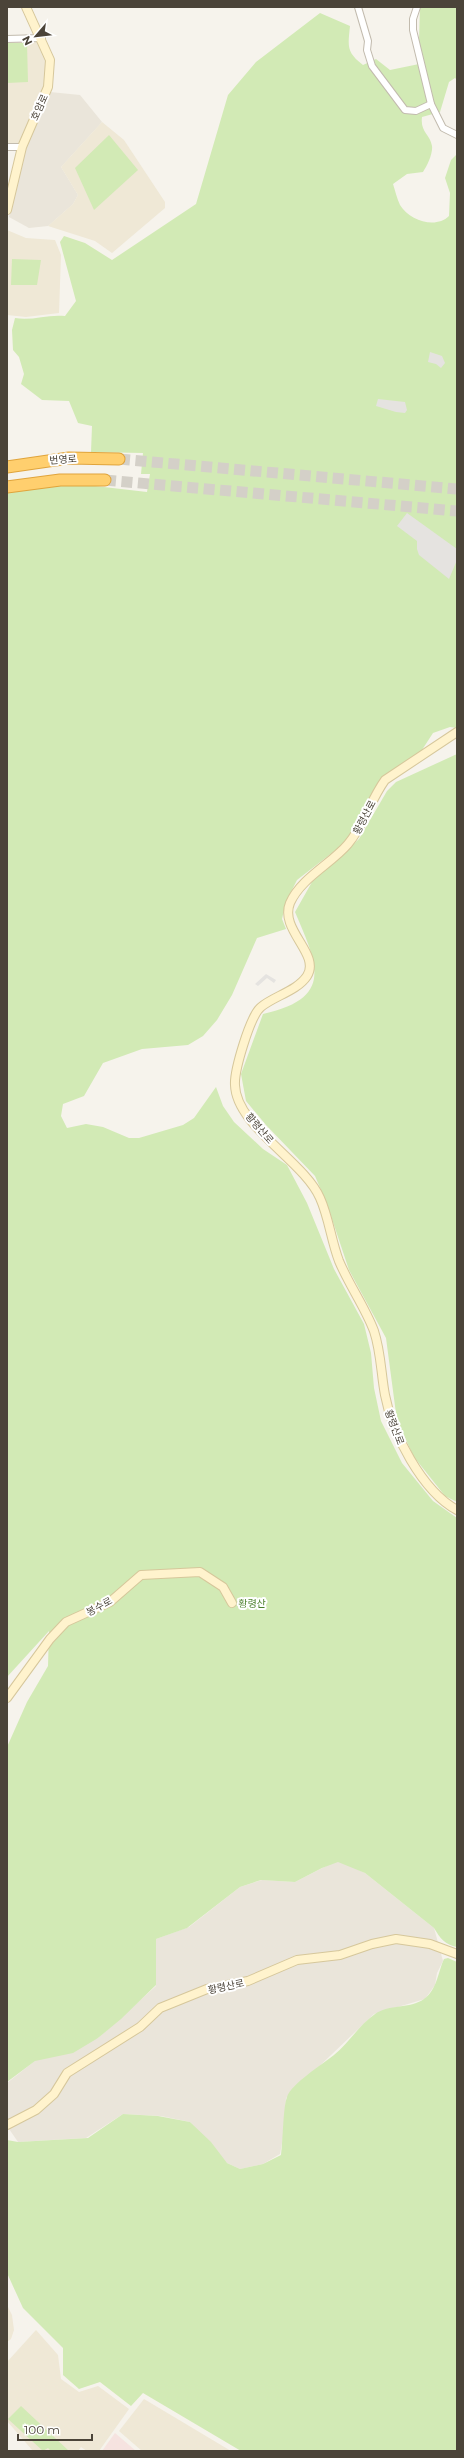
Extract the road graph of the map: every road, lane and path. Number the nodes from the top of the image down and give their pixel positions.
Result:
1 (26, 7) edge
2 (358, 7) edge
3 (417, 7) edge
4 (42, 38) junction
5 (7, 39) edge
6 (431, 104) junction
7 (457, 135) edge
8 (7, 147) edge
9 (22, 147) junction
10 (9, 193) edge
11 (7, 210) edge
12 (119, 459) tunnel mouth
13 (7, 467) edge
14 (105, 480) tunnel mouth
15 (7, 487) edge
16 (457, 732) edge
17 (457, 1510) edge
18 (232, 1603) dead end
19 (7, 1698) edge
20 (457, 1954) edge
21 (7, 2126) edge

1 - 4 street, 호암로
2 - 6 street
3 - 6 street
4 - 5 street
4 - 9 street, 호암로
6 - 7 street
8 - 9 street
9 - 10 street, 호암로
10 - 11 street, 호암로
12 - 13 highway, 번영로
14 - 15 highway, 번영로
16 - 17 street, 황령산로
18 - 19 street, 봉수로
20 - 21 street, 황령산로

